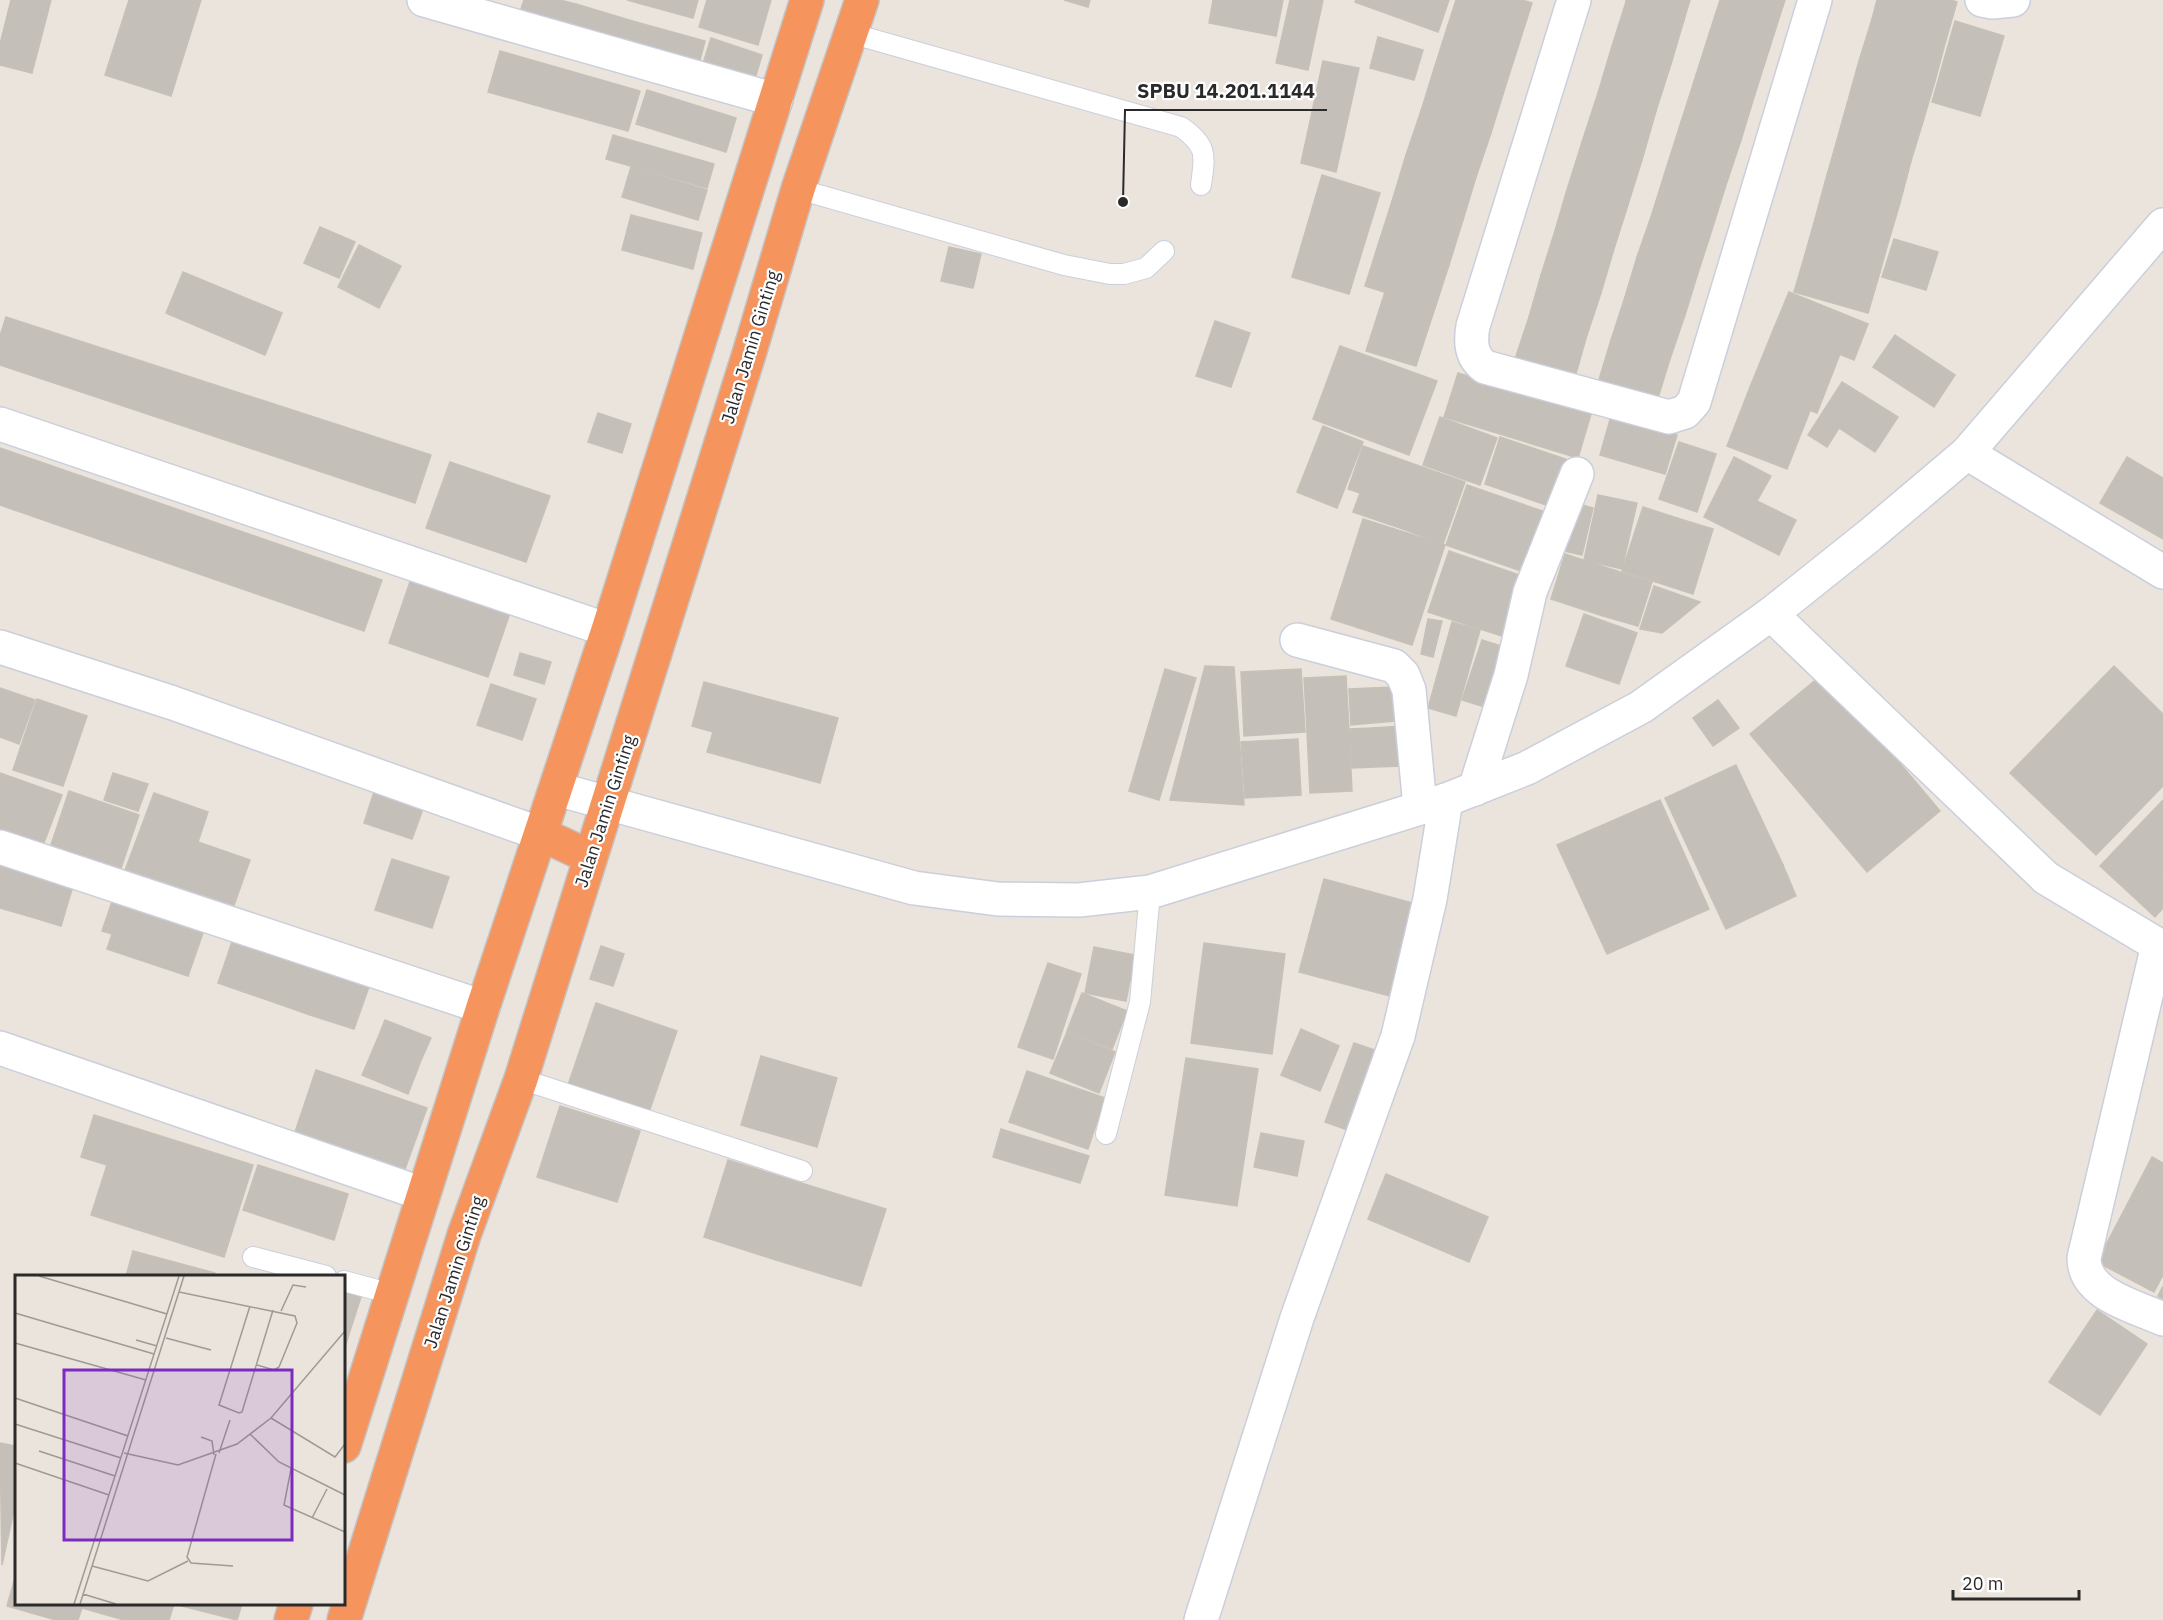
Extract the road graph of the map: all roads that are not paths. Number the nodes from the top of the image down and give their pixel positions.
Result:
1 (424, 0) edge
2 (807, 0) edge
3 (861, 0) edge
4 (1574, 0) edge
5 (1815, 0) edge
6 (1982, 0) edge
7 (2013, 0) edge
8 (850, 33) junction
9 (776, 100) junction
10 (1201, 185) dead end
11 (798, 189) junction
12 (2163, 225) edge
13 (1164, 252) dead end
14 (0, 424) edge
15 (1967, 453) junction
16 (1577, 474) dead end
17 (2163, 572) edge
18 (1771, 614) junction
19 (608, 630) junction
20 (1297, 640) dead end
21 (0, 647) edge
22 (557, 789) junction
23 (1447, 799) junction
24 (608, 804) junction
25 (541, 834) junction
26 (0, 847) edge
27 (590, 856) junction
28 (1150, 892) junction
29 (2160, 946) edge
30 (483, 1007) junction
31 (0, 1048) edge
32 (521, 1079) junction
33 (1106, 1134) dead end
34 (802, 1171) dead end
35 (423, 1194) junction
36 (253, 1257) dead end
37 (322, 1275) edge
38 (345, 1281) edge
39 (392, 1294) junction
40 (2163, 1319) edge
41 (348, 1413) edge
42 (345, 1438) edge
43 (296, 1605) edge
44 (291, 1620) edge
45 (344, 1620) edge
46 (1201, 1620) edge

1 - 9 street
2 - 9 highway
3 - 8 highway, Jalan Jamin Ginting
4 - 5 street
6 - 7 street
8 - 10 lane
8 - 11 highway, Jalan Jamin Ginting
9 - 19 highway
11 - 13 lane
11 - 24 highway, Jalan Jamin Ginting
12 - 15 street
14 - 19 street
15 - 17 street
15 - 18 street
16 - 23 street
18 - 23 street
18 - 29 street
19 - 22 highway
20 - 23 street
21 - 25 street
22 - 24 street
22 - 25 highway
23 - 28 street
23 - 46 street
24 - 27 highway, Jalan Jamin Ginting
24 - 28 street
25 - 27 highway
25 - 30 highway
26 - 30 street
27 - 32 highway, Jalan Jamin Ginting
28 - 33 lane
29 - 40 street
30 - 35 highway
31 - 35 street
32 - 34 lane
32 - 45 highway, Jalan Jamin Ginting
35 - 39 highway
36 - 37 lane
38 - 39 lane
39 - 41 highway
41 - 42 highway
43 - 44 highway

